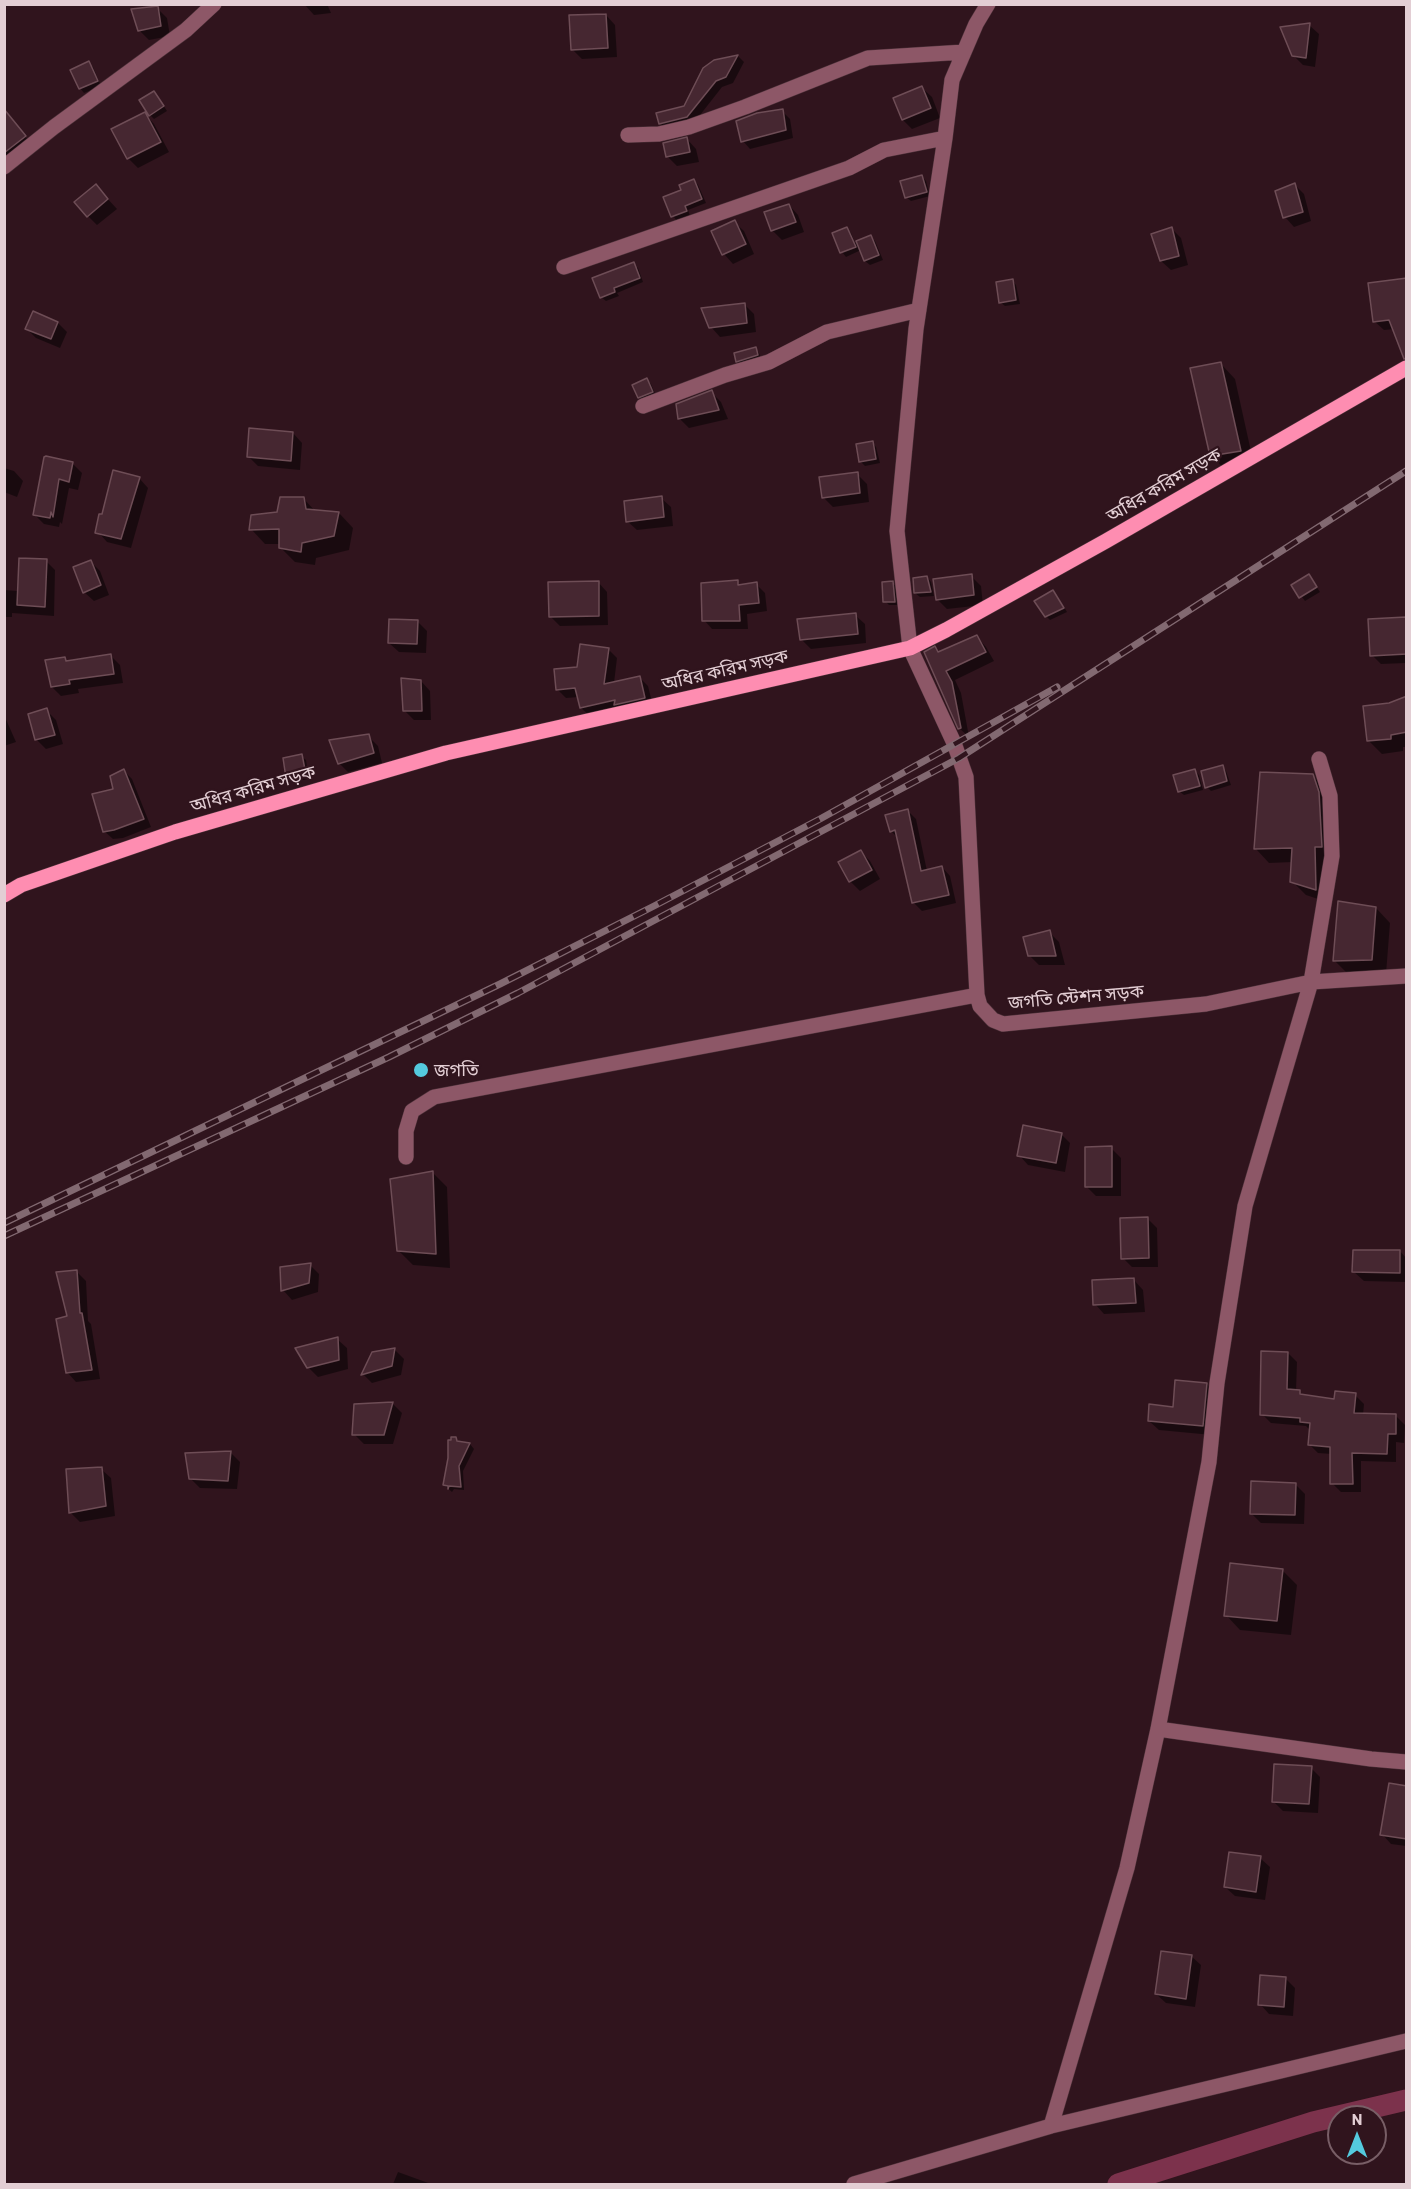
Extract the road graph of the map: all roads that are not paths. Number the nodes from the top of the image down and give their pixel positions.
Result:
1 (214, 4) edge
2 (988, 4) edge
3 (964, 52) junction
4 (628, 135) dead end
5 (945, 138) junction
6 (4, 167) edge
7 (564, 267) dead end
8 (919, 310) junction
9 (1407, 368) edge
10 (643, 406) dead end
11 (910, 648) junction
12 (1319, 759) dead end
13 (4, 895) edge
14 (1407, 976) edge
15 (1311, 982) junction
16 (977, 995) junction
17 (406, 1157) dead end
18 (1158, 1728) junction
19 (1407, 1761) edge
20 (1407, 2041) edge
21 (1051, 2126) junction
22 (854, 2184) edge

1 - 6 street
2 - 3 street, জগতি স্টেশন সড়ক
3 - 4 street
3 - 5 street, জগতি স্টেশন সড়ক
5 - 7 street
5 - 8 street, জগতি স্টেশন সড়ক
8 - 10 street
8 - 11 street, জগতি স্টেশন সড়ক
9 - 11 main road, অধির করিম সড়ক
11 - 13 main road, অধির করিম সড়ক
11 - 16 street, জগতি স্টেশন সড়ক
12 - 15 street
14 - 15 street, জগতি স্টেশন সড়ক
15 - 16 street, জগতি স্টেশন সড়ক
15 - 18 street
16 - 17 street
18 - 19 street
18 - 21 street
20 - 21 street
21 - 22 street

